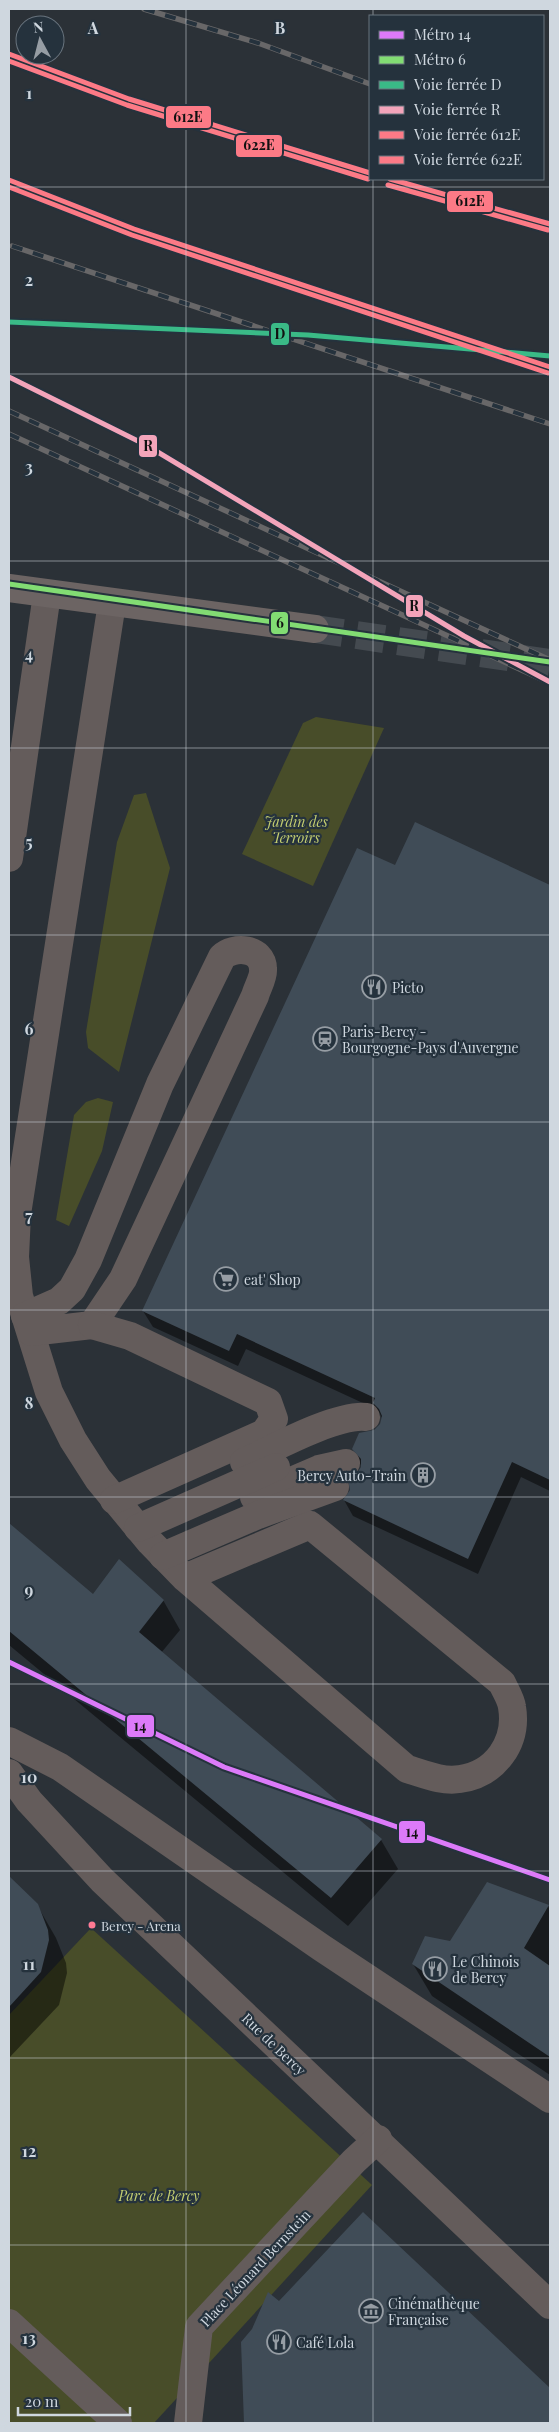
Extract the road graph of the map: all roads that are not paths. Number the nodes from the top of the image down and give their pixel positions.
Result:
1 (9, 588) edge
2 (47, 594) junction
3 (112, 602) junction
4 (315, 629) tunnel mouth
5 (19, 728) edge
6 (9, 858) edge
7 (28, 1324) junction
8 (92, 1325) junction
9 (363, 1424) dead end
10 (341, 1475) dead end
11 (138, 1528) junction
12 (185, 1578) junction
13 (9, 1741) edge
14 (9, 1773) edge
15 (550, 2100) edge
16 (378, 2139) junction
17 (550, 2305) edge
18 (9, 2323) edge
19 (118, 2423) edge
20 (188, 2423) edge

1 - 2 main road
2 - 3 main road
2 - 5 street
3 - 4 main road
3 - 7 street
5 - 6 street
7 - 8 street
7 - 8 street
7 - 11 street
8 - 11 street
9 - 11 street
10 - 11 street
11 - 12 street
12 - 12 street
13 - 15 street
14 - 16 street, Rue de Bercy
16 - 17 street, Rue de Bercy
16 - 20 street, Place Léonard Bernstein
18 - 19 street

